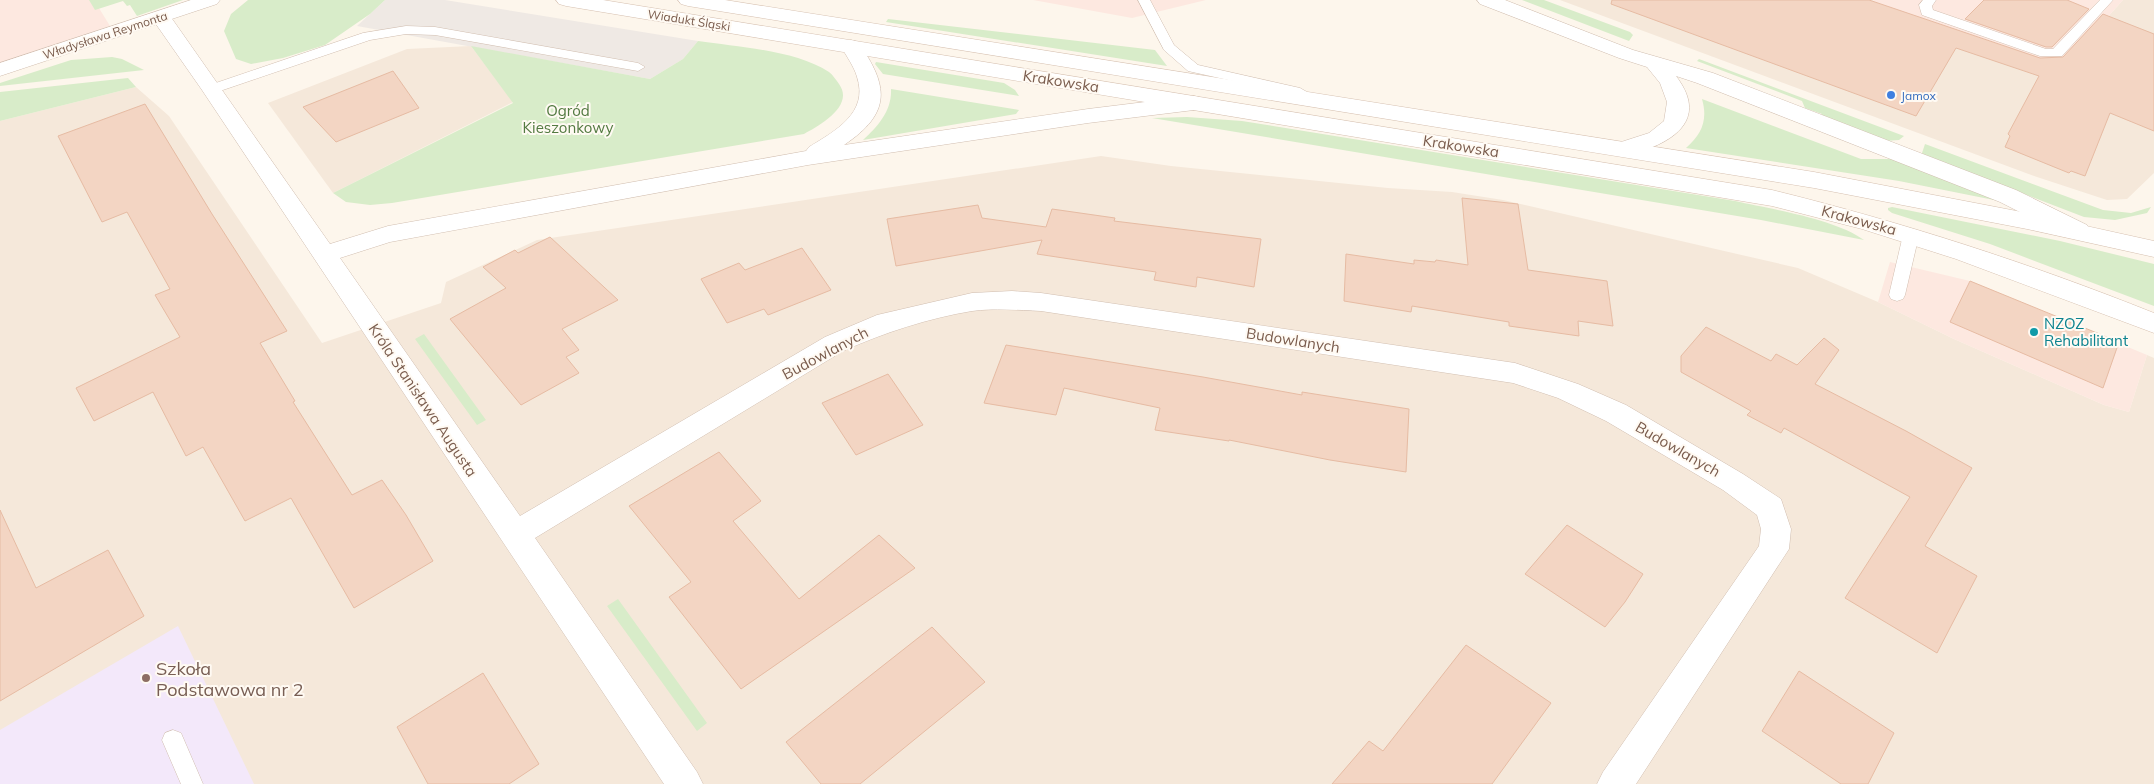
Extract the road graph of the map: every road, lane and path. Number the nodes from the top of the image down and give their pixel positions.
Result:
1 (210, 0) edge
2 (566, 0) edge
3 (688, 0) edge
4 (1144, 0) edge
5 (1487, 0) edge
6 (1930, 0) edge
7 (2107, 0) edge
8 (767, 12) joint
9 (161, 17) junction
10 (752, 30) joint
11 (851, 46) junction
12 (1655, 64) junction
13 (638, 67) dead end
14 (0, 70) edge
15 (212, 89) junction
16 (1194, 102) junction
17 (1381, 111) junction
18 (1623, 150) junction
19 (808, 158) junction
20 (2078, 231) junction
21 (1911, 234) junction
22 (2154, 250) edge
23 (325, 254) junction
24 (1897, 295) dead end
25 (2154, 323) edge
26 (514, 535) junction
27 (173, 740) dead end
28 (192, 784) edge
29 (685, 784) edge
30 (1615, 784) edge

1 - 9 street, Władysława Reymonta
2 - 10 street, Wiadukt Śląski
3 - 8 street, Wiadukt Śląski
4 - 17 lane
5 - 12 street, Krakowska
6 - 7 lane
8 - 17 street, Krakowska
9 - 14 street, Władysława Reymonta
9 - 15 street, Króla Stanisława Augusta
10 - 11 street, Krakowska
11 - 16 street, Krakowska
11 - 19 street
12 - 18 street, Krakowska
12 - 20 street, Krakowska
13 - 15 lane
15 - 23 street, Króla Stanisława Augusta
16 - 19 street
16 - 21 street, Krakowska
17 - 18 street, Krakowska
18 - 20 street, Krakowska
19 - 23 street
20 - 22 street, Krakowska
21 - 24 lane
21 - 25 street, Krakowska
23 - 26 street, Króla Stanisława Augusta
26 - 29 street, Króla Stanisława Augusta
26 - 30 street, Budowlanych
27 - 28 lane

